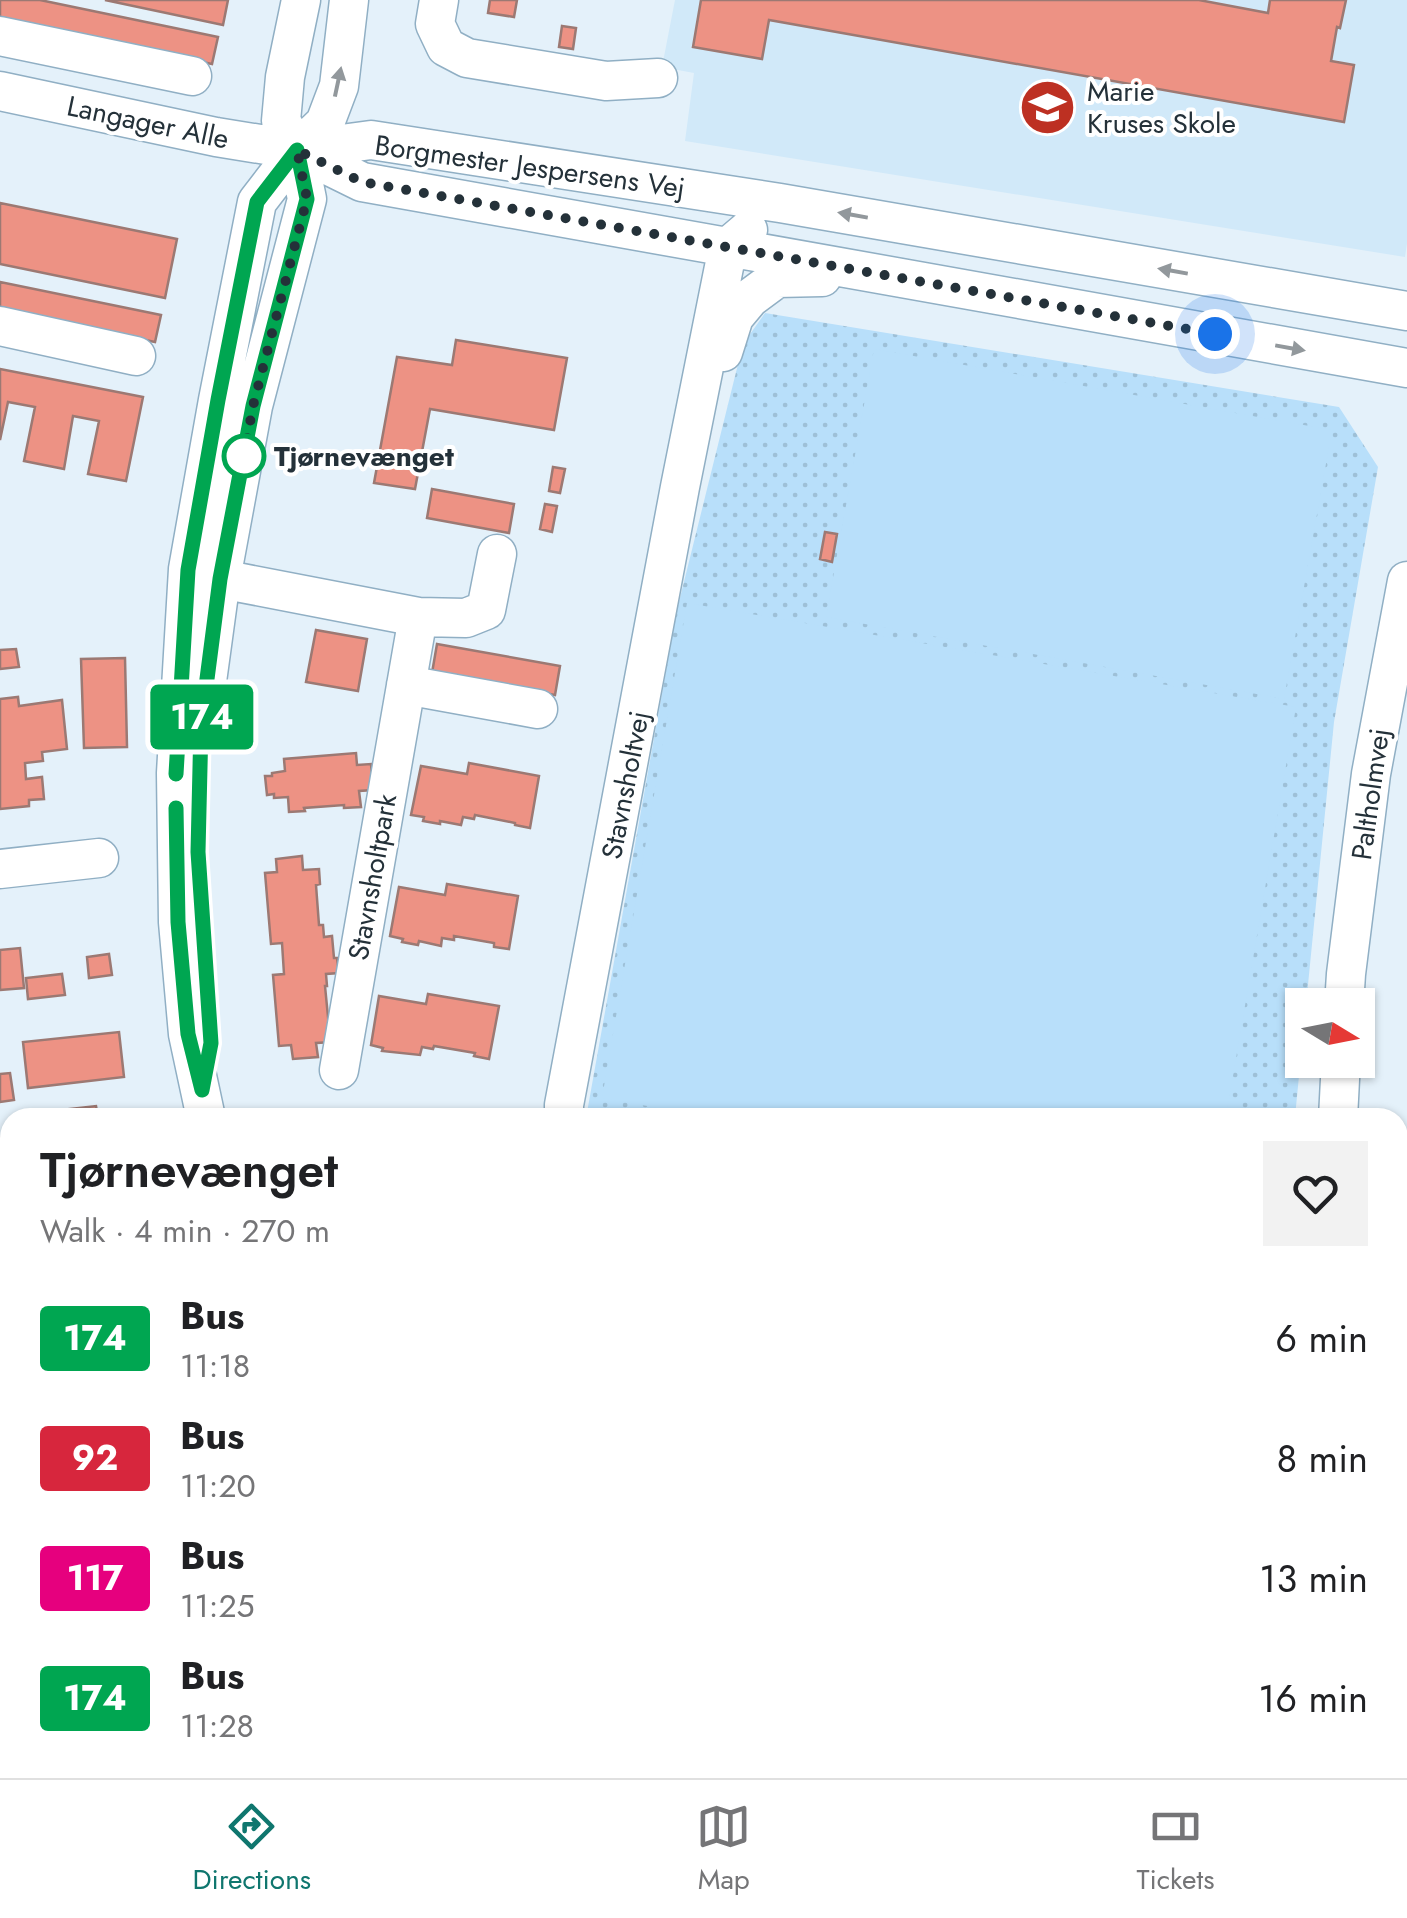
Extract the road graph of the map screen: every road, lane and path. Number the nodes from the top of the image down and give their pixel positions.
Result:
1 (301, 0) edge
2 (325, 0) edge
3 (349, 0) edge
4 (440, 0) edge
5 (0, 36) edge
6 (192, 76) dead end
7 (658, 78) dead end
8 (0, 91) edge
9 (297, 150) junction
10 (780, 203) junction
11 (720, 246) junction
12 (947, 286) junction
13 (1407, 311) edge
14 (0, 326) edge
15 (136, 356) dead end
16 (1407, 368) edge
17 (686, 453) junction
18 (497, 554) dead end
19 (204, 574) junction
20 (1407, 581) edge
21 (418, 617) junction
22 (406, 685) junction
23 (538, 708) dead end
24 (1407, 724) edge
25 (99, 858) dead end
26 (0, 869) edge
27 (1357, 889) junction
28 (1346, 988) edge
29 (339, 1070) dead end
30 (1340, 1078) edge
31 (204, 1104) edge
32 (564, 1108) edge
33 (1339, 1108) edge

1 - 9 street
2 - 9 street
9 -> 3 street
4 - 7 street
5 - 6 street
8 - 9 street, Langager Alle
9 - 10 street, Borgmester Jespersens Vej
9 - 11 street, Borgmester Jespersens Vej
9 - 19 street
10 - 11 street
13 -> 10 street, Borgmester Jespersens Vej
11 - 12 street, Borgmester Jespersens Vej
11 - 17 street, Stavnsholtvej
12 -> 16 street, Borgmester Jespersens Vej
12 - 17 street, Stavnsholtvej
14 - 15 street
17 - 32 street, Stavnsholtvej
18 - 21 street
19 - 21 street
19 - 31 street
20 - 27 street, Paltholmvej
21 - 22 street, Stavnsholtpark
22 - 23 street
22 - 29 street, Stavnsholtpark
24 - 27 street, Paltholmvej
25 - 26 street
27 - 28 street, Paltholmvej
30 - 33 street

